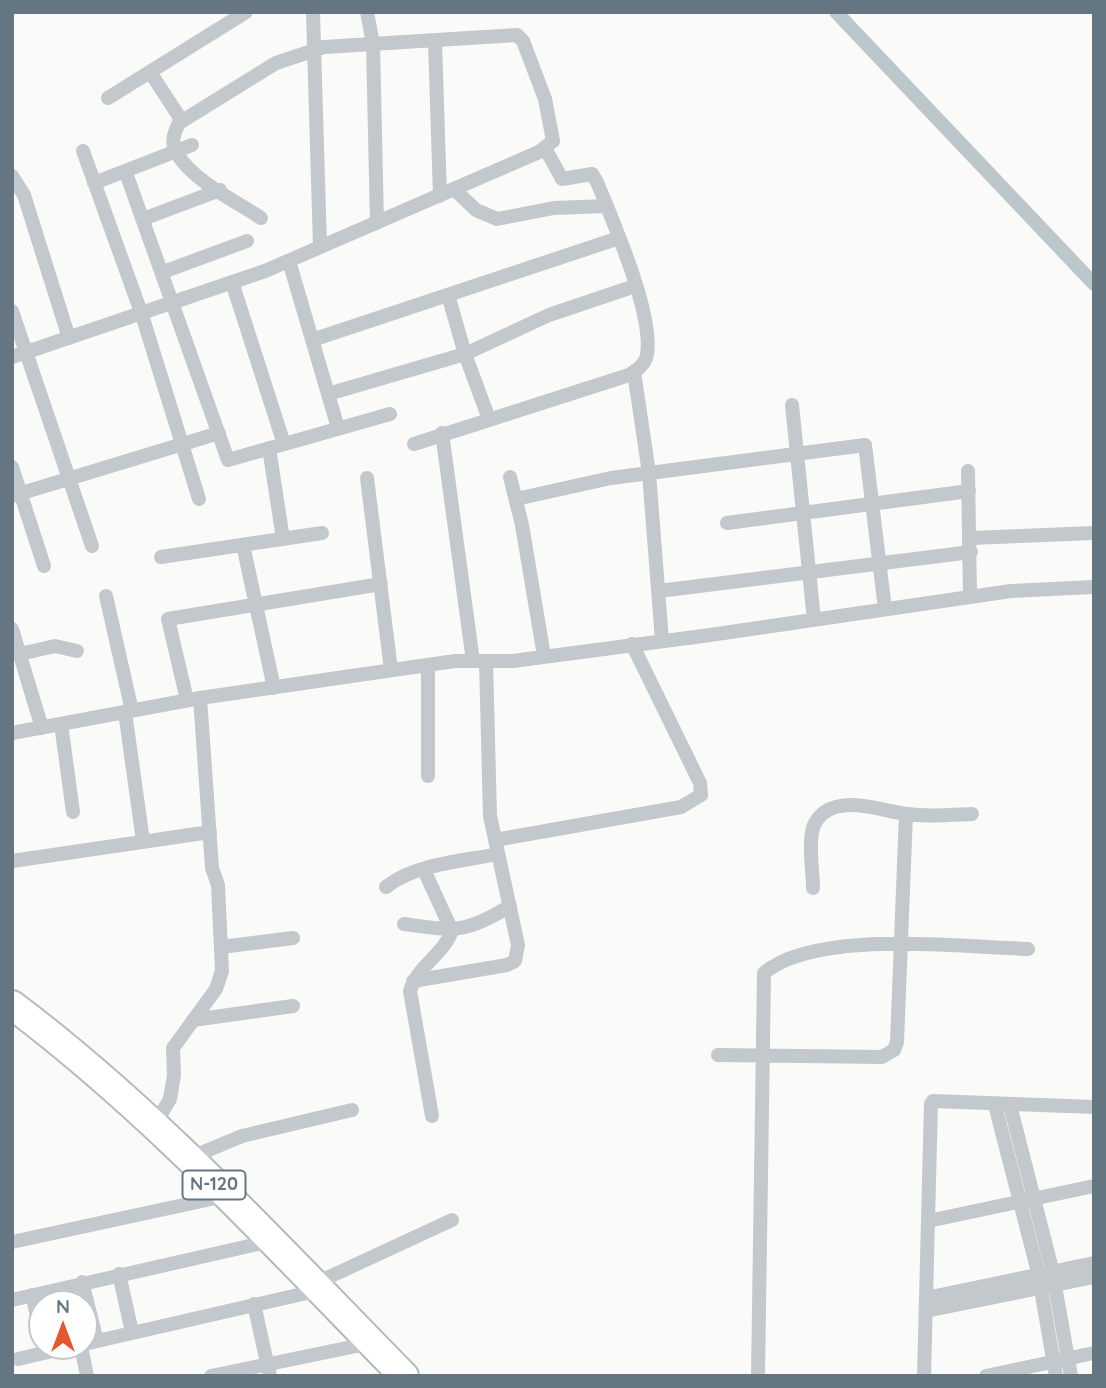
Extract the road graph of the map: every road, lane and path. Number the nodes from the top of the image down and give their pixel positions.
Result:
1 (246, 12) edge
2 (313, 12) edge
3 (367, 12) edge
4 (435, 42) junction
5 (373, 44) junction
6 (312, 51) junction
7 (150, 72) junction
8 (108, 99) dead end
9 (182, 121) junction
10 (192, 145) dead end
11 (545, 148) junction
12 (83, 151) dead end
13 (175, 153) junction
14 (126, 173) junction
15 (12, 176) edge
16 (94, 184) junction
17 (220, 190) junction
18 (455, 190) junction
19 (440, 196) junction
20 (607, 206) junction
21 (261, 218) dead end
22 (143, 219) junction
23 (377, 223) junction
24 (619, 238) junction
25 (247, 241) dead end
26 (320, 247) junction
27 (289, 261) junction
28 (163, 272) junction
29 (232, 282) junction
30 (635, 286) junction
31 (448, 295) junction
32 (175, 303) junction
33 (12, 311) edge
34 (142, 315) junction
35 (69, 338) junction
36 (312, 340) junction
37 (465, 354) junction
38 (19, 355) edge
39 (634, 372) junction
40 (328, 394) junction
41 (792, 405) dead end
42 (390, 414) dead end
43 (489, 419) junction
44 (338, 428) junction
45 (219, 433) junction
46 (442, 433) junction
47 (284, 443) junction
48 (414, 443) dead end
49 (182, 444) junction
50 (269, 448) junction
51 (797, 453) junction
52 (12, 467) edge
53 (968, 471) dead end
54 (649, 473) junction
55 (510, 477) dead end
56 (367, 478) dead end
57 (69, 479) junction
58 (969, 491) junction
59 (17, 494) edge
60 (199, 499) dead end
61 (516, 499) junction
62 (873, 504) junction
63 (803, 513) junction
64 (727, 523) dead end
65 (1094, 533) edge
66 (321, 534) dead end
67 (283, 539) junction
68 (243, 545) junction
69 (971, 545) junction
70 (92, 546) dead end
71 (161, 557) dead end
72 (880, 564) junction
73 (44, 566) dead end
74 (810, 572) junction
75 (381, 584) junction
76 (1094, 587) edge
77 (659, 591) junction
78 (106, 596) dead end
79 (970, 597) junction
80 (256, 605) junction
81 (886, 609) junction
82 (814, 620) junction
83 (12, 629) edge
84 (662, 641) junction
85 (632, 644) junction
86 (77, 651) dead end
87 (20, 654) junction
88 (544, 656) junction
89 (480, 661) junction
90 (428, 665) junction
91 (391, 670) junction
92 (274, 688) junction
93 (193, 699) junction
94 (129, 711) junction
95 (61, 724) junction
96 (42, 728) junction
97 (12, 733) edge
98 (428, 776) dead end
99 (73, 812) dead end
100 (906, 814) junction
101 (972, 814) dead end
102 (210, 832) junction
103 (143, 841) junction
104 (497, 847) junction
105 (12, 861) edge
106 (424, 870) junction
107 (386, 887) dead end
108 (813, 888) dead end
109 (510, 906) junction
110 (404, 924) dead end
111 (452, 931) junction
112 (293, 938) dead end
113 (901, 945) junction
114 (221, 947) junction
115 (1028, 949) dead end
116 (413, 981) junction
117 (12, 1005) edge
118 (293, 1006) dead end
119 (193, 1020) junction
120 (718, 1055) dead end
121 (763, 1057) junction
122 (1002, 1105) junction
123 (1094, 1107) edge
124 (352, 1110) dead end
125 (432, 1116) dead end
126 (154, 1126) junction
127 (187, 1159) junction
128 (1094, 1186) edge
129 (225, 1196) junction
130 (1026, 1200) junction
131 (452, 1220) dead end
132 (928, 1221) junction
133 (12, 1241) edge
134 (271, 1241) junction
135 (1094, 1264) edge
136 (119, 1274) junction
137 (1094, 1277) edge
138 (1047, 1281) junction
139 (82, 1282) junction
140 (317, 1287) junction
141 (51, 1290) edge
142 (83, 1290) edge
143 (254, 1304) junction
144 (926, 1305) junction
145 (132, 1332) junction
146 (98, 1340) edge
147 (372, 1343) junction
148 (1094, 1353) edge
149 (28, 1355) edge
150 (18, 1359) dead end
151 (1059, 1365) edge
152 (269, 1369) edge
153 (211, 1376) edge
154 (404, 1376) edge
155 (758, 1376) edge
156 (924, 1376) edge
157 (986, 1376) edge
158 (1071, 1376) edge

1 - 7 street
2 - 6 street
3 - 5 street
4 - 5 street
4 - 11 street
4 - 19 street
5 - 6 street
5 - 23 street
6 - 9 street
6 - 26 street
7 - 8 street
7 - 9 street
9 - 13 street
10 - 13 street
11 - 18 street
11 - 20 street
12 - 16 street
13 - 14 street
13 - 17 street
14 - 16 street
14 - 22 street
15 - 35 street
16 - 34 street
17 - 21 street
17 - 22 street
18 - 19 street
18 - 20 street
19 - 23 street
20 - 24 street
22 - 28 street
23 - 26 street
24 - 30 street
24 - 31 street
25 - 28 street
26 - 27 street
27 - 29 street
27 - 36 street
28 - 32 street
29 - 32 street
29 - 47 street
30 - 37 street
30 - 39 street
31 - 36 street
31 - 37 street
32 - 34 street
32 - 45 street
33 - 38 street
34 - 35 street
34 - 49 street
35 - 38 street
36 - 40 street
37 - 40 street
37 - 43 street
38 - 57 street
39 - 43 street
39 - 54 street
40 - 44 street
41 - 51 street
42 - 44 street
43 - 46 street
44 - 47 street
45 - 49 street
45 - 50 street
46 - 48 street
46 - 89 street
47 - 50 street
49 - 57 street
49 - 60 street
50 - 67 street
51 - 54 street
51 - 62 street
51 - 63 street
52 - 59 street
53 - 58 street
54 - 61 street
54 - 77 street
55 - 61 street
56 - 75 street
57 - 59 street
57 - 70 street
58 - 62 street
58 - 69 street
59 - 73 street
61 - 88 street
62 - 63 street
62 - 72 street
63 - 64 street
63 - 74 street
65 - 69 street
66 - 67 street
67 - 68 street
68 - 71 street
68 - 80 street
69 - 72 street
69 - 79 street
72 - 74 street
72 - 81 street
74 - 77 street
74 - 82 street
75 - 80 street
75 - 91 street
76 - 79 street
77 - 84 street
78 - 94 street
79 - 81 street
80 - 92 street
80 - 93 street
81 - 82 street
82 - 84 street
83 - 87 street
84 - 85 street
85 - 88 street
85 - 104 street
86 - 87 street
87 - 96 street
88 - 89 street
89 - 90 street
89 - 104 street
90 - 91 street
90 - 98 street
91 - 92 street
92 - 93 street
93 - 94 street
93 - 102 street
94 - 95 street
94 - 103 street
95 - 96 street
95 - 99 street
96 - 97 street
100 - 101 street
100 - 108 street
100 - 113 street
102 - 103 street
102 - 114 street
103 - 105 street
104 - 106 street
104 - 109 street
106 - 107 street
106 - 111 street
109 - 111 street
109 - 116 street
110 - 111 street
111 - 116 street
112 - 114 street
113 - 115 street
113 - 121 street
113 - 121 street
114 - 119 street
116 - 125 street
117 - 126 highway, N-120
118 - 119 street
119 - 126 street
120 - 121 street
121 - 155 street
122 - 123 street
122 - 130 street
122 - 132 street
124 - 127 street
126 - 127 highway, N-120
127 - 129 highway, N-120
128 - 130 street
129 - 133 street
129 - 134 highway, N-120
130 - 132 street
130 - 138 street
131 - 140 street
132 - 144 street
134 - 136 street
134 - 140 highway, N-120
135 - 138 street
136 - 139 street
136 - 145 street
137 - 138 street
138 - 144 street
138 - 151 street
139 - 141 street
139 - 142 street
140 - 143 street
140 - 147 highway, N-120
143 - 145 street
143 - 152 street
144 - 156 street
145 - 146 street
147 - 152 street
147 - 154 highway, N-120
148 - 151 street
149 - 150 street
151 - 157 street
151 - 158 street
152 - 153 street

